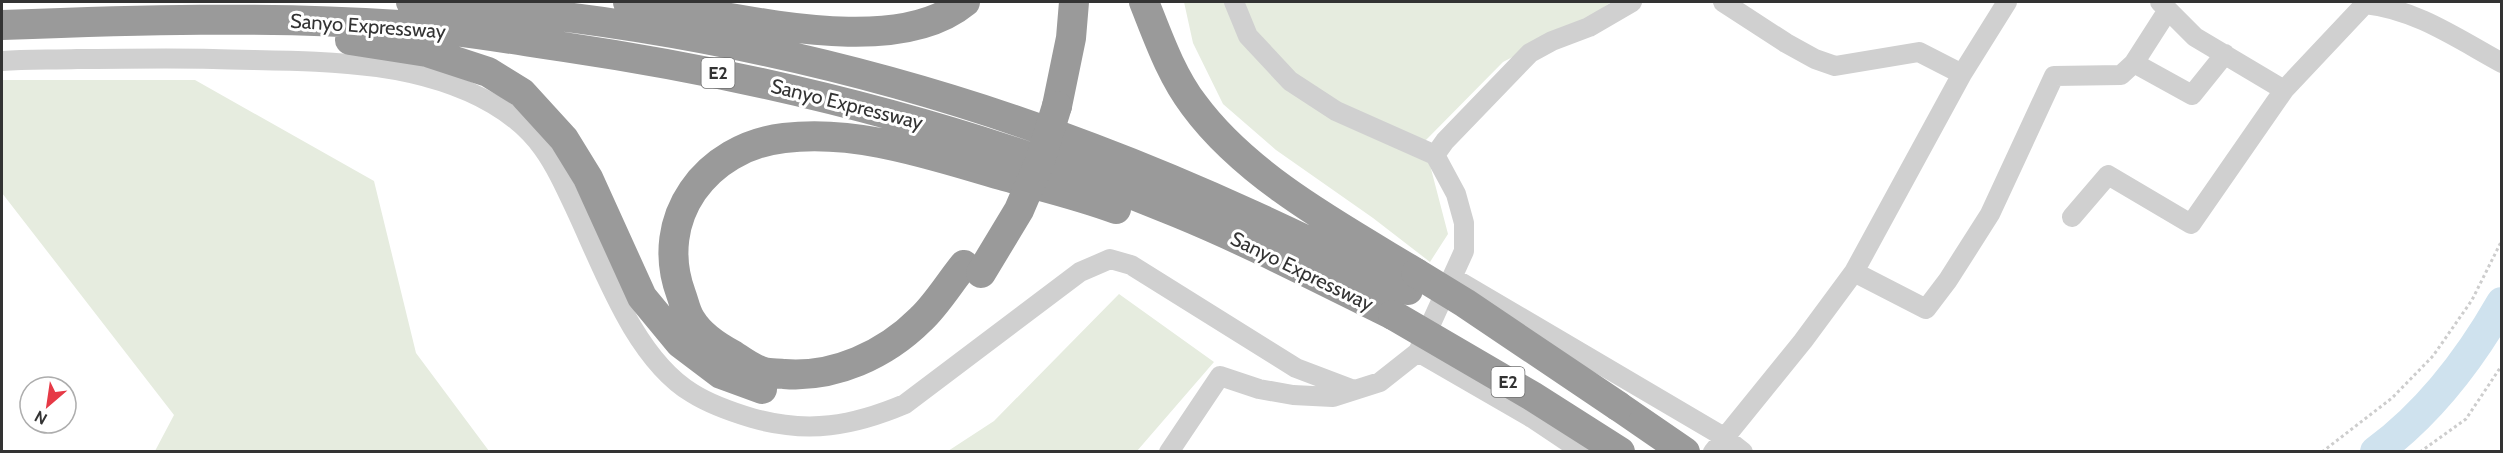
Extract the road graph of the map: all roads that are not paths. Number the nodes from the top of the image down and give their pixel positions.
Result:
1 (411, 2) edge
2 (628, 2) edge
3 (965, 2) edge
4 (1055, 2) edge
5 (1074, 2) edge
6 (1144, 2) edge
7 (1234, 2) edge
8 (1632, 2) edge
9 (1723, 2) edge
10 (2007, 2) edge
11 (2164, 6) edge
12 (272, 19) junction
13 (2, 25) edge
14 (2225, 54) junction
15 (2, 62) edge
16 (2134, 63) junction
17 (2502, 63) edge
18 (1962, 74) junction
19 (2284, 90) junction
20 (1048, 104) junction
21 (1435, 155) junction
22 (2072, 217) dead end
23 (972, 269) junction
24 (1854, 272) junction
25 (1452, 277) junction
26 (1412, 281) junction
27 (1394, 315) junction
28 (1418, 352) junction
29 (1354, 390) junction
30 (1719, 444) edge
31 (1169, 452) edge
32 (1583, 452) edge
33 (1620, 452) edge
34 (1685, 452) edge
35 (1743, 452) edge

1 - 26 highway, Sanyo Expressway / E2
2 - 3 highway
4 - 20 highway
5 - 20 highway
6 - 26 highway
7 - 21 street
8 - 21 street
9 - 18 street
10 - 18 street
11 - 14 street
11 - 16 street
12 - 13 highway, Sanyo Expressway / E2
12 - 23 highway
12 - 27 highway, Sanyo Expressway / E2
14 - 16 street
14 - 19 street
15 - 29 street
16 - 24 street
17 - 19 street
18 - 24 street
19 - 22 street
20 - 23 highway
21 - 25 street
23 - 27 highway
24 - 30 street
25 - 28 street
25 - 30 street
26 - 34 highway, bridge
27 - 33 highway, Sanyo Expressway / E2, bridge
28 - 29 street
28 - 32 street
29 - 31 street
30 - 35 street

